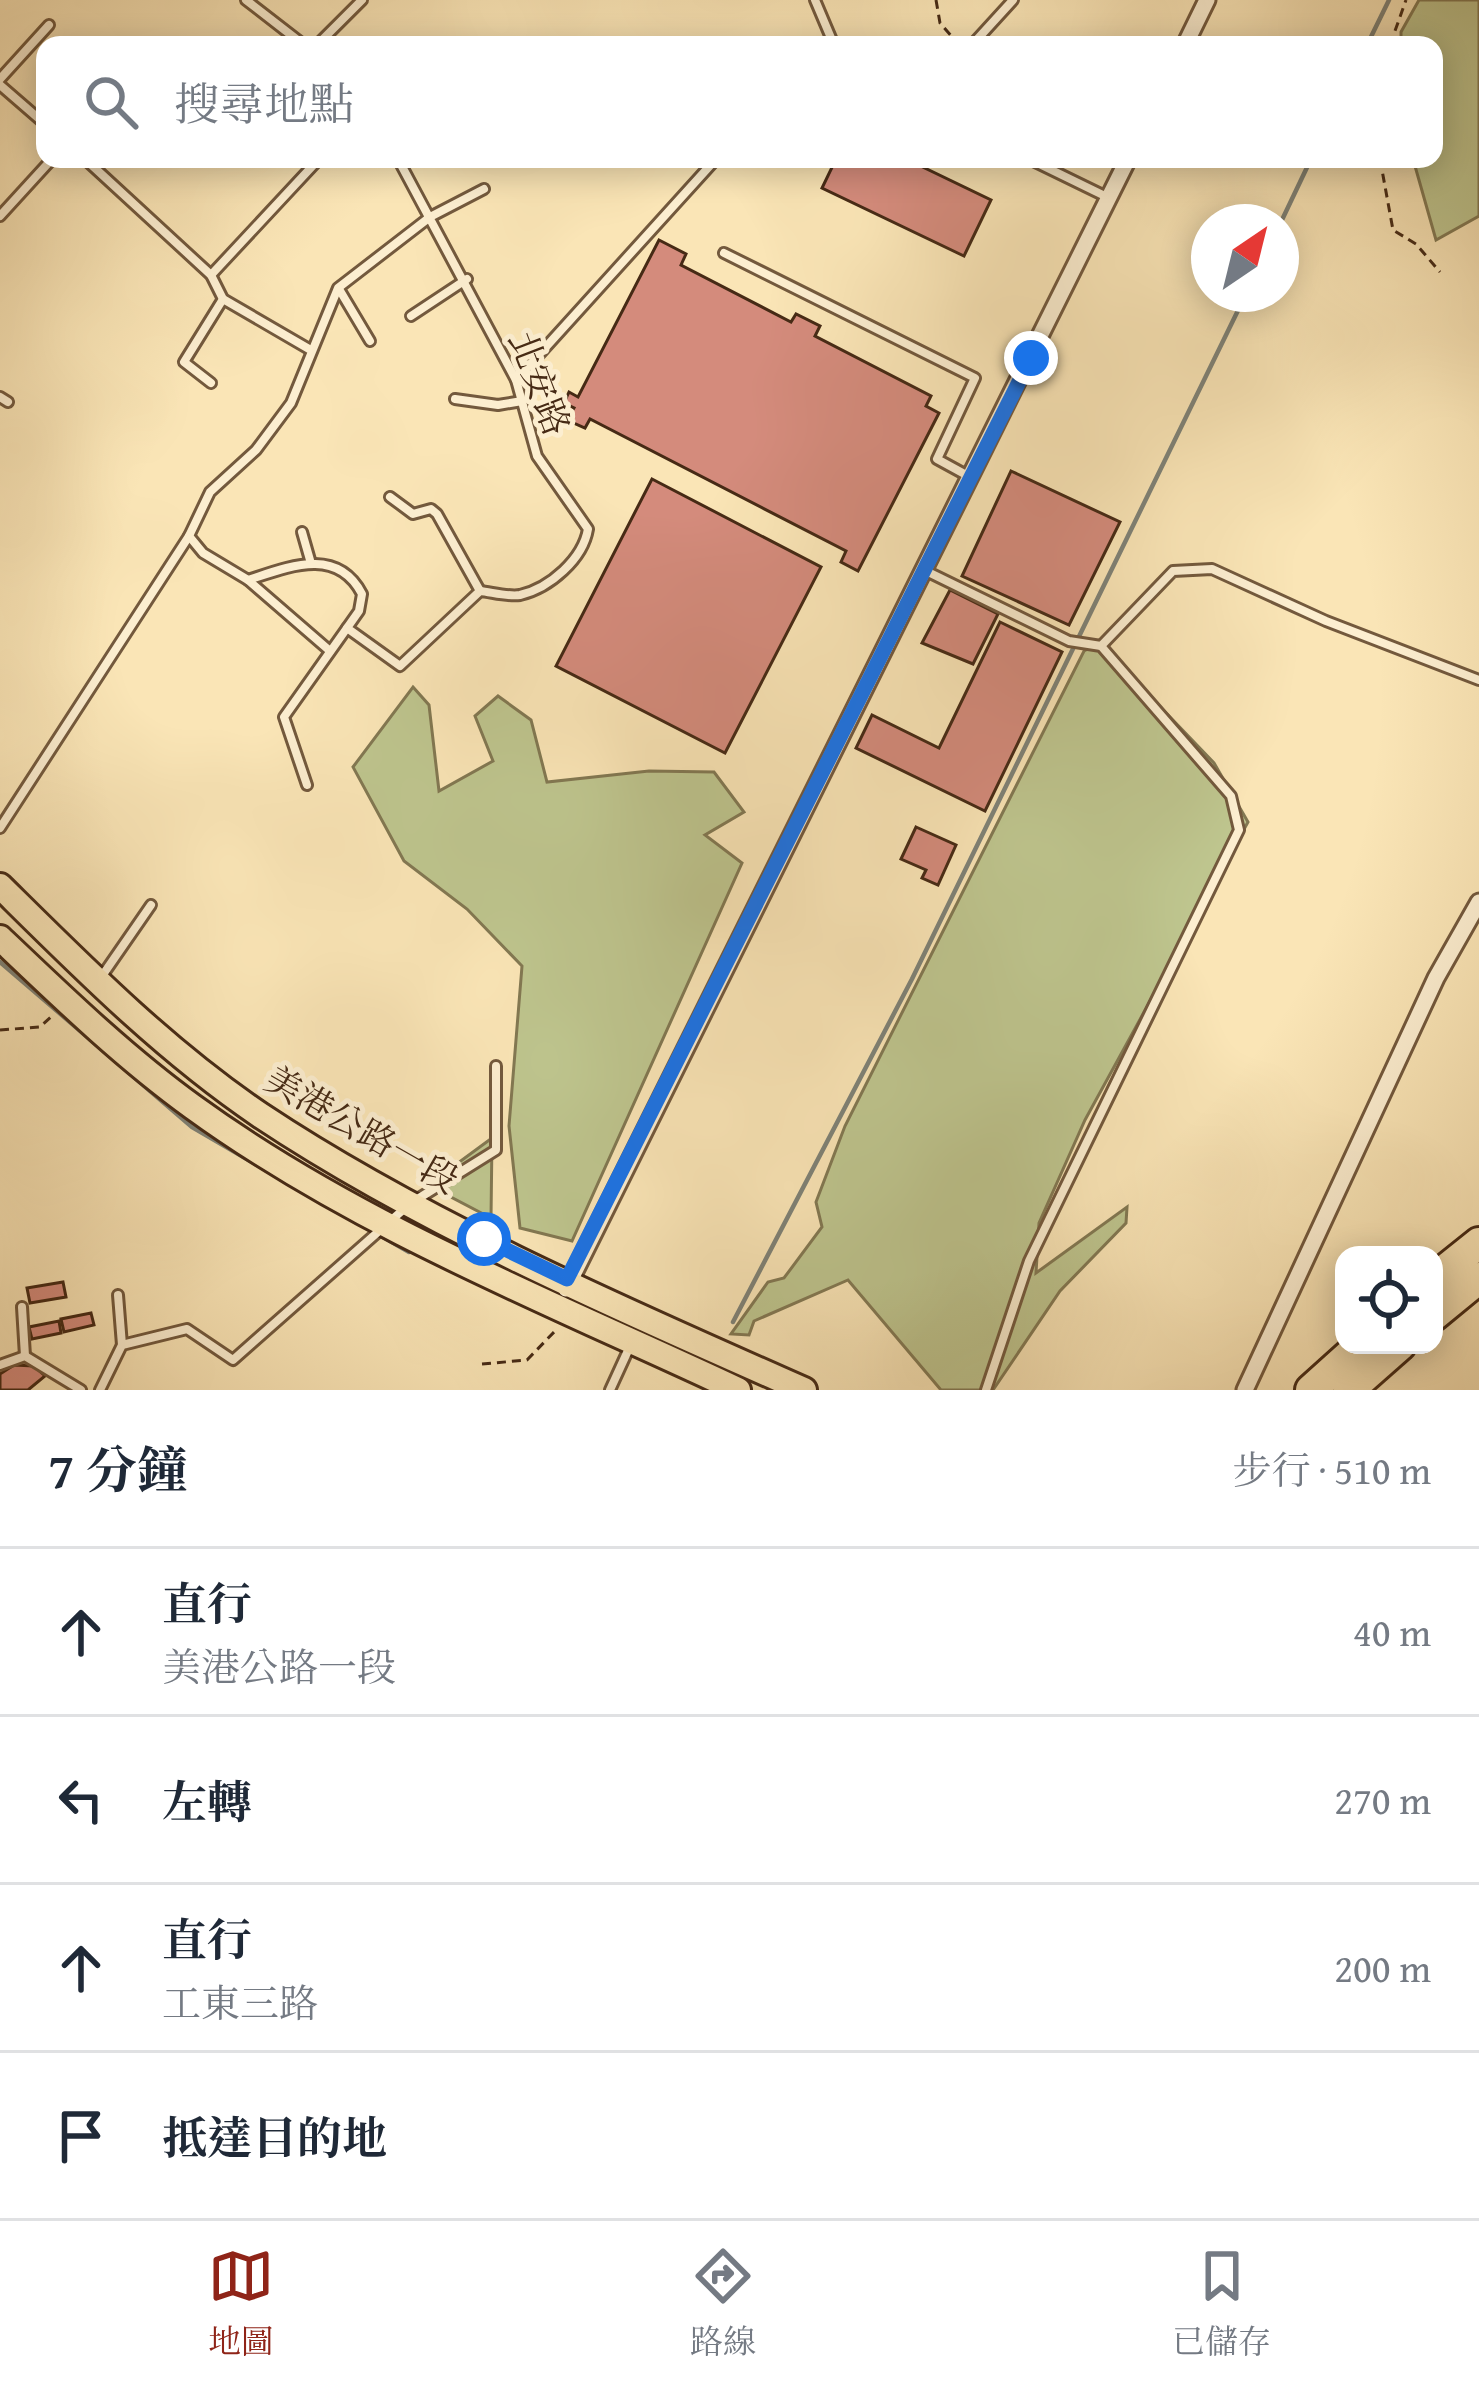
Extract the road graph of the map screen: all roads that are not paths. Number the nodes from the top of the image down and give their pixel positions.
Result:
1 (245, 0) edge
2 (362, 0) edge
3 (815, 0) edge
4 (1013, 0) edge
5 (1208, 0) edge
6 (49, 25) dead end
7 (40, 36) edge
8 (292, 36) edge
9 (326, 36) edge
10 (830, 36) edge
11 (980, 36) edge
12 (1190, 36) edge
13 (36, 40) edge
14 (0, 82) edge
15 (36, 116) edge
16 (44, 168) edge
17 (95, 168) edge
18 (311, 168) edge
19 (403, 168) edge
20 (708, 168) edge
21 (1048, 168) edge
22 (1123, 168) edge
23 (484, 189) dead end
24 (1108, 197) junction
25 (0, 216) edge
26 (430, 217) junction
27 (724, 253) dead end
28 (211, 275) junction
29 (466, 279) junction
30 (338, 288) junction
31 (223, 299) junction
32 (411, 316) dead end
33 (370, 341) dead end
34 (310, 350) junction
35 (516, 380) junction
36 (212, 383) dead end
37 (455, 399) dead end
38 (522, 401) junction
39 (973, 478) junction
40 (390, 497) dead end
41 (302, 532) dead end
42 (189, 536) junction
43 (310, 560) junction
44 (926, 571) junction
45 (248, 580) junction
46 (480, 591) junction
47 (347, 628) junction
48 (1101, 646) junction
49 (330, 651) junction
50 (1479, 680) edge
51 (307, 784) dead end
52 (0, 828) edge
53 (0, 886) edge
54 (1479, 902) edge
55 (151, 905) dead end
56 (0, 938) edge
57 (98, 982) junction
58 (496, 1066) dead end
59 (412, 1203) junction
60 (387, 1222) junction
61 (1479, 1243) edge
62 (1443, 1272) edge
63 (1479, 1278) edge
64 (567, 1279) junction
65 (118, 1295) dead end
66 (22, 1307) dead end
67 (1443, 1308) edge
68 (565, 1309) junction
69 (644, 1315) junction
70 (632, 1340) junction
71 (122, 1345) junction
72 (1351, 1354) edge
73 (1390, 1354) edge
74 (25, 1356) junction
75 (0, 1365) edge
76 (81, 1390) edge
77 (100, 1390) edge
78 (610, 1390) edge
79 (738, 1390) edge
80 (804, 1390) edge
81 (986, 1390) edge
82 (1245, 1390) edge
83 (1311, 1390) edge
84 (1349, 1390) edge

1 - 8 lane
2 - 9 lane
3 - 10 lane
4 - 11 lane
5 - 12 street
6 - 7 lane
13 - 14 lane
14 - 15 lane
16 - 25 lane
17 - 28 lane
18 - 28 lane
19 - 26 lane, 北安路
20 - 35 lane
21 - 24 lane
22 - 24 street
23 - 26 lane
24 - 39 street
26 - 29 lane, 北安路
26 - 30 lane
27 - 39 lane
28 - 31 lane
29 - 32 lane
29 - 35 lane, 北安路
30 - 33 lane
30 - 34 lane
31 - 34 lane
31 - 36 lane
34 - 42 lane
35 - 38 lane, 北安路
37 - 38 lane
38 - 46 lane, 北安路
39 - 44 street
40 - 46 lane
41 - 43 lane
42 - 45 lane
42 - 52 lane
43 - 45 lane
43 - 47 lane
44 - 48 lane
44 - 64 street
45 - 49 lane
46 - 47 lane
47 - 49 lane
48 - 50 lane
48 - 81 lane
49 - 51 lane
53 - 57 main road, 美港公路一段
54 - 82 street
55 - 57 lane
56 - 60 main road, 美港公路一段
57 - 59 main road, 美港公路一段
58 - 59 lane
59 - 60 lane
59 - 64 main road, 美港公路一段
60 - 68 main road, 美港公路一段
60 - 71 lane
61 - 62 highway
63 - 67 highway
64 - 68 street
64 - 69 main road, 美港公路一段
65 - 71 lane
66 - 74 lane
68 - 70 main road, 美港公路一段
69 - 70 lane
69 - 80 main road, 美港公路一段
70 - 78 lane
70 - 79 main road, 美港公路一段
71 - 77 lane
72 - 83 highway
73 - 84 highway
74 - 75 lane
74 - 76 lane

